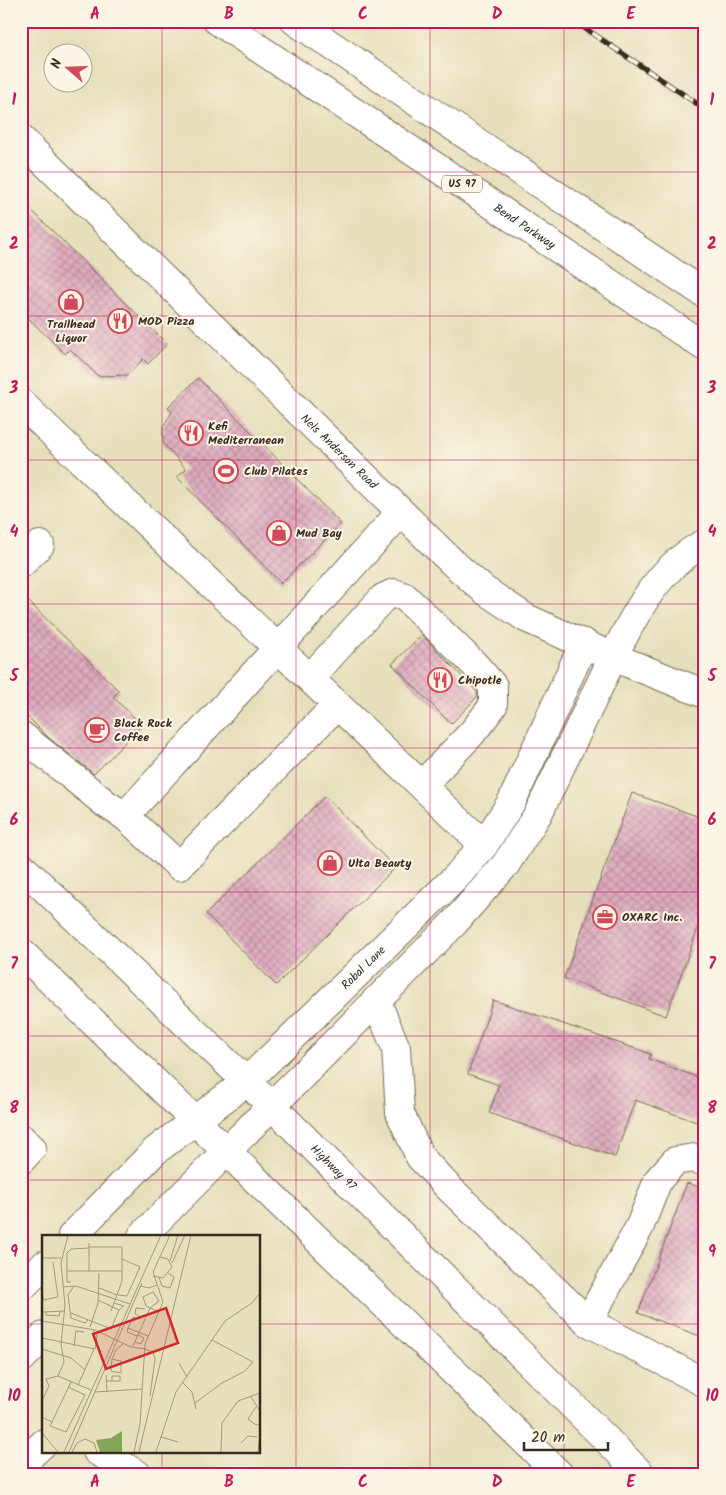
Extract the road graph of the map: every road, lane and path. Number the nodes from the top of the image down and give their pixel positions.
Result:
1 (218, 21) edge
2 (295, 21) edge
3 (25, 149) edge
4 (705, 294) edge
5 (705, 347) edge
6 (21, 403) edge
7 (401, 512) junction
8 (705, 543) edge
9 (40, 545) dead end
10 (21, 564) edge
11 (584, 644) junction
12 (277, 646) junction
13 (613, 657) junction
14 (310, 678) junction
15 (705, 694) edge
16 (337, 705) junction
17 (21, 735) edge
18 (422, 785) junction
19 (125, 816) junction
20 (484, 845) junction
21 (21, 866) edge
22 (21, 952) edge
23 (376, 1000) junction
24 (246, 1082) junction
25 (271, 1105) junction
26 (194, 1121) junction
27 (21, 1138) edge
28 (227, 1150) junction
29 (21, 1160) edge
30 (705, 1162) edge
31 (73, 1235) edge
32 (143, 1235) edge
33 (42, 1267) edge
34 (21, 1288) edge
35 (588, 1322) junction
36 (42, 1338) edge
37 (21, 1359) edge
38 (705, 1383) edge
39 (42, 1445) edge
40 (99, 1452) edge
41 (21, 1469) edge
42 (138, 1474) edge
43 (559, 1474) edge
44 (641, 1474) edge

1 - 5 main road, Bend Parkway / US 97
2 - 4 main road
3 - 7 main road, Nels Anderson Road
6 - 12 main road
7 - 11 main road, Nels Anderson Road
7 - 12 main road
8 - 13 main road
9 - 10 main road
11 - 13 main road, Nels Anderson Road
11 - 20 main road, Robal Lane
12 - 14 main road
12 - 19 main road
13 - 15 main road, Nels Anderson Road
13 - 23 main road
14 - 16 main road
14 - 18 main road
16 - 18 main road
16 - 19 main road
17 - 19 main road
18 - 20 main road
20 - 24 main road, Robal Lane
21 - 24 main road, Highway 97
22 - 26 main road
23 - 25 main road
23 - 35 main road
24 - 25 main road, Highway 97
24 - 26 main road, Robal Lane
25 - 28 main road
25 - 44 main road, Highway 97
26 - 28 main road
26 - 31 main road, Robal Lane
27 - 29 main road
28 - 32 main road
28 - 43 main road
30 - 35 main road
33 - 34 main road
35 - 38 main road
36 - 37 main road
39 - 41 main road
40 - 42 main road

